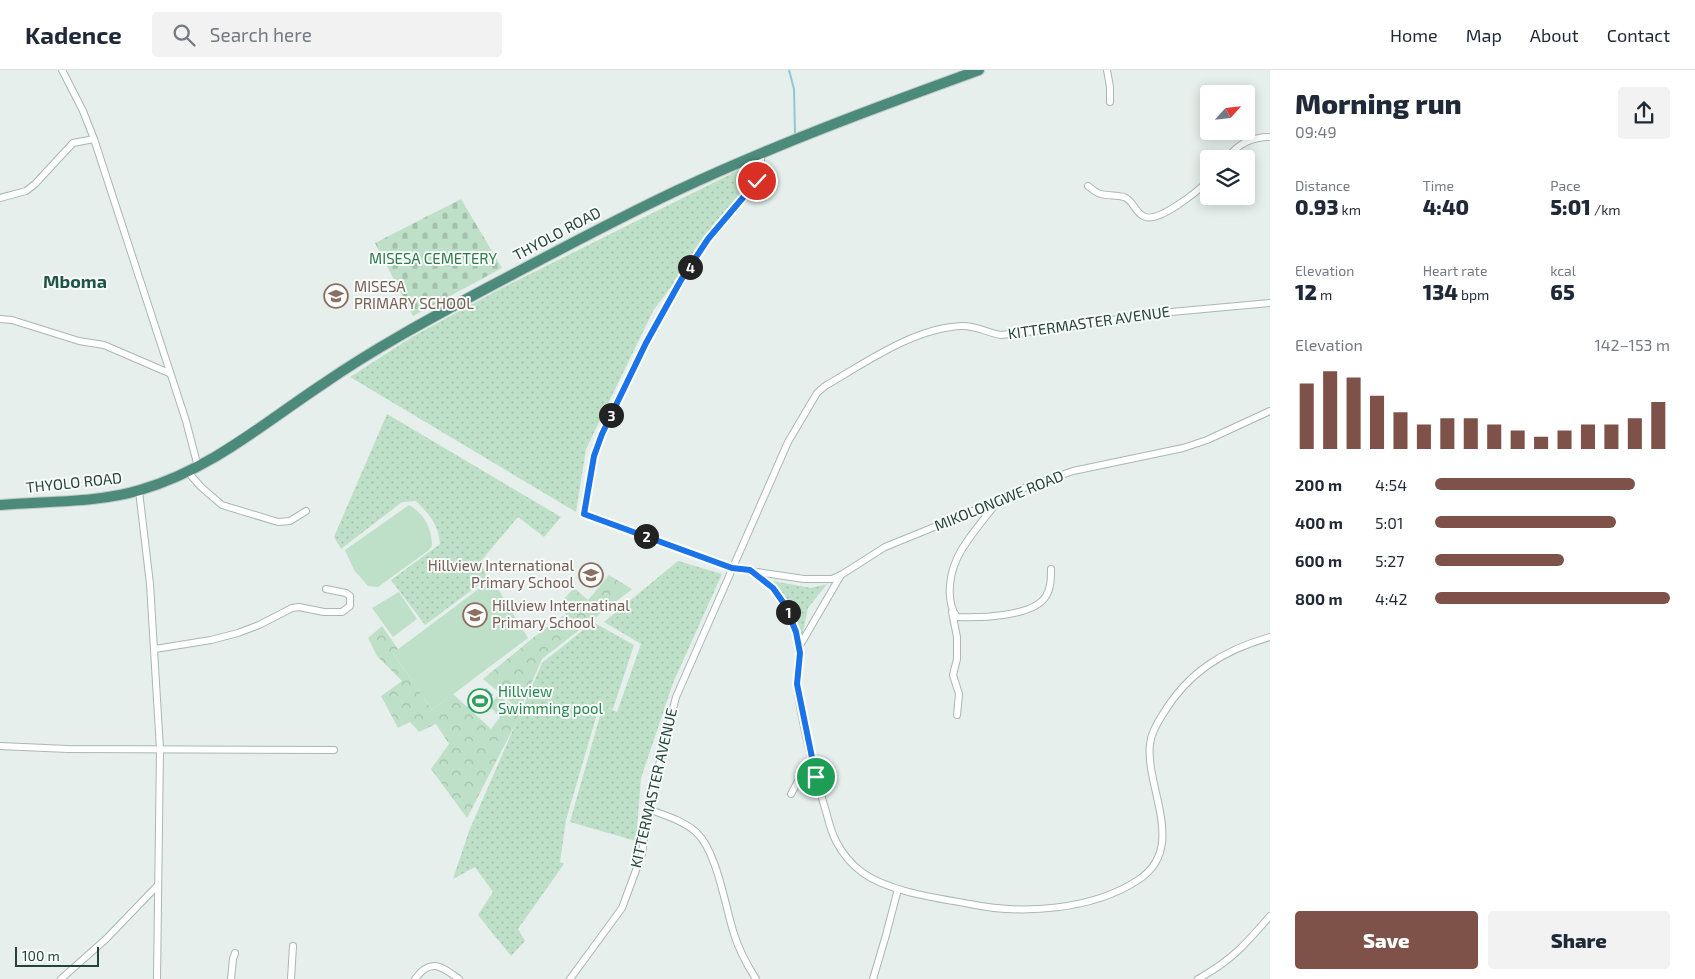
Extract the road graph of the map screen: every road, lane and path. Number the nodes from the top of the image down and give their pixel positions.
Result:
1 (62, 70) edge
2 (979, 70) edge
3 (1107, 70) edge
4 (1110, 102) dead end
5 (1270, 137) edge
6 (94, 139) junction
7 (1233, 150) edge
8 (761, 153) junction
9 (1088, 186) dead end
10 (1200, 188) edge
11 (0, 198) edge
12 (1270, 303) edge
13 (0, 319) edge
14 (170, 373) junction
15 (1270, 411) edge
16 (198, 467) junction
17 (187, 471) junction
18 (139, 491) junction
19 (999, 500) junction
20 (0, 505) edge
21 (306, 511) dead end
22 (732, 568) junction
23 (1051, 569) dead end
24 (750, 570) junction
25 (841, 575) junction
26 (326, 589) dead end
27 (951, 609) junction
28 (1270, 637) edge
29 (799, 647) junction
30 (154, 649) junction
31 (957, 715) dead end
32 (0, 746) edge
33 (160, 749) junction
34 (334, 750) dead end
35 (813, 767) junction
36 (791, 794) dead end
37 (648, 809) junction
38 (158, 885) junction
39 (898, 889) junction
40 (1270, 916) edge
41 (293, 946) dead end
42 (236, 953) dead end
43 (61, 979) edge
44 (157, 979) edge
45 (231, 979) edge
46 (291, 979) edge
47 (416, 979) edge
48 (459, 979) edge
49 (570, 979) edge
50 (756, 979) edge
51 (873, 979) edge
52 (1198, 979) edge

1 - 6 street
2 - 8 highway, THYOLO ROAD
3 - 4 street
5 - 7 street
6 - 11 street
6 - 14 street
8 - 16 highway, THYOLO ROAD
8 - 22 street, MIKOLONGWE ROAD
9 - 10 street
12 - 22 street, KITTERMASTER AVENUE
13 - 14 street
14 - 16 street
15 - 19 street, MIKOLONGWE ROAD
16 - 17 highway, THYOLO ROAD
17 - 18 highway, THYOLO ROAD
17 - 21 street
18 - 20 highway, THYOLO ROAD
18 - 30 street
19 - 25 street, MIKOLONGWE ROAD
19 - 27 street
22 - 24 street, MIKOLONGWE ROAD
22 - 37 street, KITTERMASTER AVENUE
23 - 27 street
24 - 25 street, MIKOLONGWE ROAD
24 - 29 street
25 - 29 street
26 - 30 street
27 - 31 street
28 - 39 street
29 - 35 street
30 - 33 street
32 - 33 street
33 - 34 street
33 - 38 street
35 - 36 street
35 - 39 street
37 - 49 street, KITTERMASTER AVENUE
37 - 50 street
38 - 43 street
38 - 44 street
39 - 51 street
40 - 52 street
41 - 46 street
42 - 45 street
47 - 48 street

